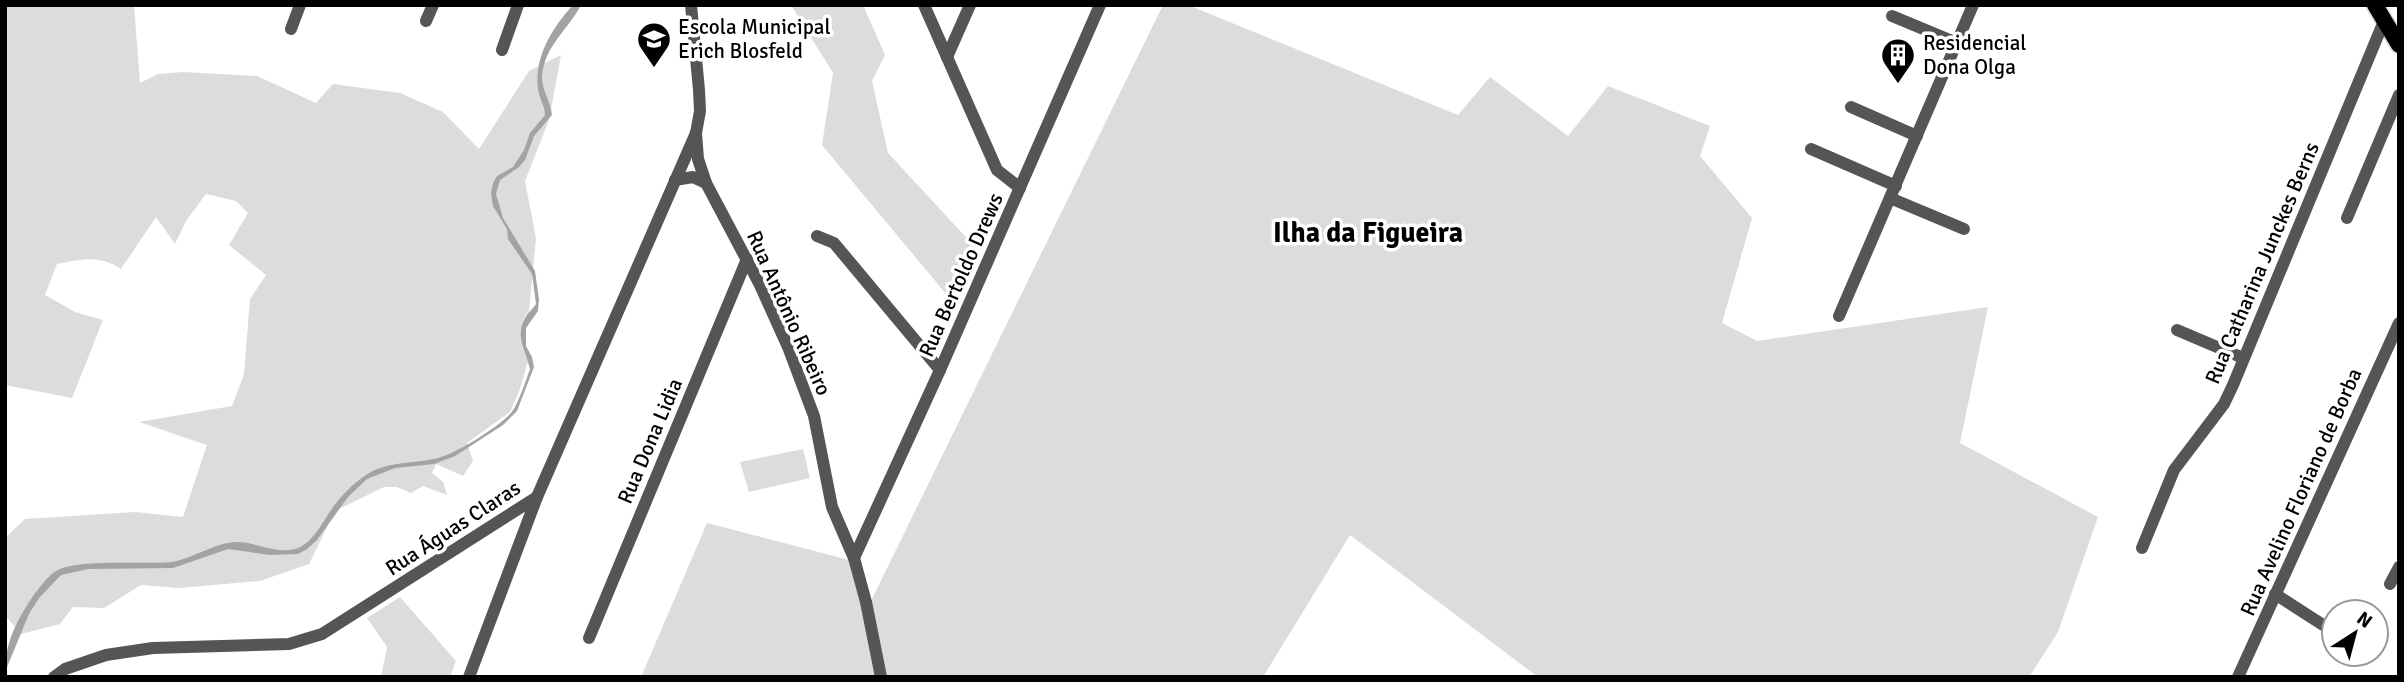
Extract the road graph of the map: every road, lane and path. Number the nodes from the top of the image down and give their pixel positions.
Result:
1 (300, 5) edge
2 (433, 5) edge
3 (518, 5) edge
4 (691, 5) edge
5 (924, 5) edge
6 (970, 5) edge
7 (1100, 5) edge
8 (1973, 5) edge
9 (2379, 10) edge
10 (1892, 16) dead end
11 (426, 21) dead end
12 (290, 29) dead end
13 (1957, 43) junction
14 (2399, 45) edge
15 (502, 50) dead end
16 (947, 57) junction
17 (2399, 95) edge
18 (1851, 107) dead end
19 (696, 132) junction
20 (1917, 136) junction
21 (1811, 149) dead end
22 (675, 180) junction
23 (706, 183) junction
24 (1020, 188) junction
25 (1893, 192) junction
26 (2347, 218) dead end
27 (1964, 229) dead end
28 (817, 236) dead end
29 (747, 259) junction
30 (1839, 316) dead end
31 (2399, 323) edge
32 (2178, 330) dead end
33 (2243, 358) junction
34 (940, 370) junction
35 (537, 497) junction
36 (2142, 548) dead end
37 (855, 558) junction
38 (2399, 567) edge
39 (2390, 584) dead end
40 (2275, 594) junction
41 (2320, 623) edge
42 (589, 638) dead end
43 (54, 677) edge
44 (468, 677) edge
45 (881, 677) edge
46 (2238, 677) edge

1 - 12 street
2 - 11 street
3 - 15 street
4 - 19 street, Rua Antônio Ribeiro
5 - 16 street
6 - 16 street
7 - 24 street, Rua Bertoldo Drews
8 - 13 street
9 - 14 main road
9 - 33 street, Rua Catharina Junckes Berns
10 - 13 street
13 - 20 street
16 - 24 street
17 - 26 street
18 - 20 street
19 - 22 street, Rua Águas Claras
19 - 23 street, Rua Antônio Ribeiro
20 - 25 street
21 - 25 street
22 - 23 street
22 - 35 street, Rua Águas Claras
23 - 29 street, Rua Antônio Ribeiro
24 - 34 street, Rua Bertoldo Drews
25 - 27 street
25 - 30 street
28 - 34 street
29 - 37 street, Rua Antônio Ribeiro
29 - 42 street, Rua Dona Lidia
31 - 40 street, Rua Avelino Floriano de Borba
32 - 33 street
33 - 36 street, Rua Catharina Junckes Berns
34 - 37 street, Rua Bertoldo Drews
35 - 43 street, Rua Águas Claras
35 - 44 street
37 - 45 street, Rua Antônio Ribeiro
38 - 39 street
40 - 41 street
40 - 46 street, Rua Avelino Floriano de Borba

